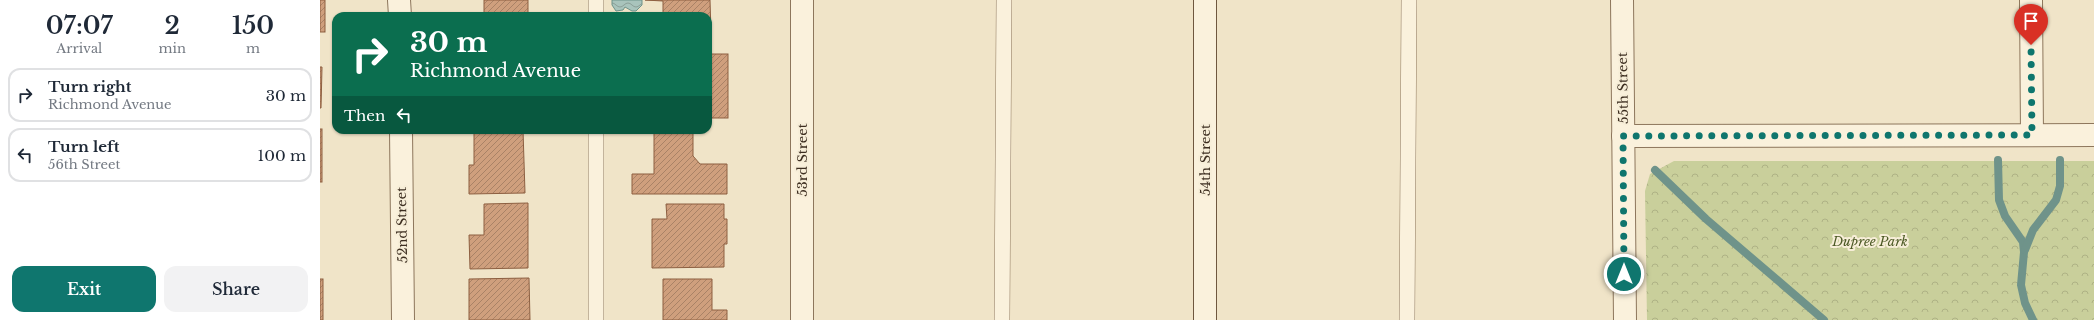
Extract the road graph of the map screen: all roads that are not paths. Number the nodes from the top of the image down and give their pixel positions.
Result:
1 (399, 0) edge
2 (596, 0) edge
3 (802, 0) edge
4 (1004, 0) edge
5 (1205, 0) edge
6 (1409, 0) edge
7 (1622, 0) edge
8 (2031, 0) edge
9 (400, 12) edge
10 (596, 12) edge
11 (401, 134) edge
12 (596, 134) edge
13 (2032, 135) junction
14 (2094, 135) edge
15 (1623, 136) junction
16 (403, 320) edge
17 (596, 320) edge
18 (802, 320) edge
19 (1002, 320) edge
20 (1205, 320) edge
21 (1407, 320) edge
22 (1625, 320) edge

1 - 9 street
2 - 10 lane
3 - 18 street, 53rd Street
4 - 19 lane
5 - 20 street, 54th Street
6 - 21 lane
7 - 15 street, 55th Street
8 - 13 street
11 - 16 street, 52nd Street
12 - 17 lane
13 - 14 street
13 - 15 street
15 - 22 street, 55th Street

